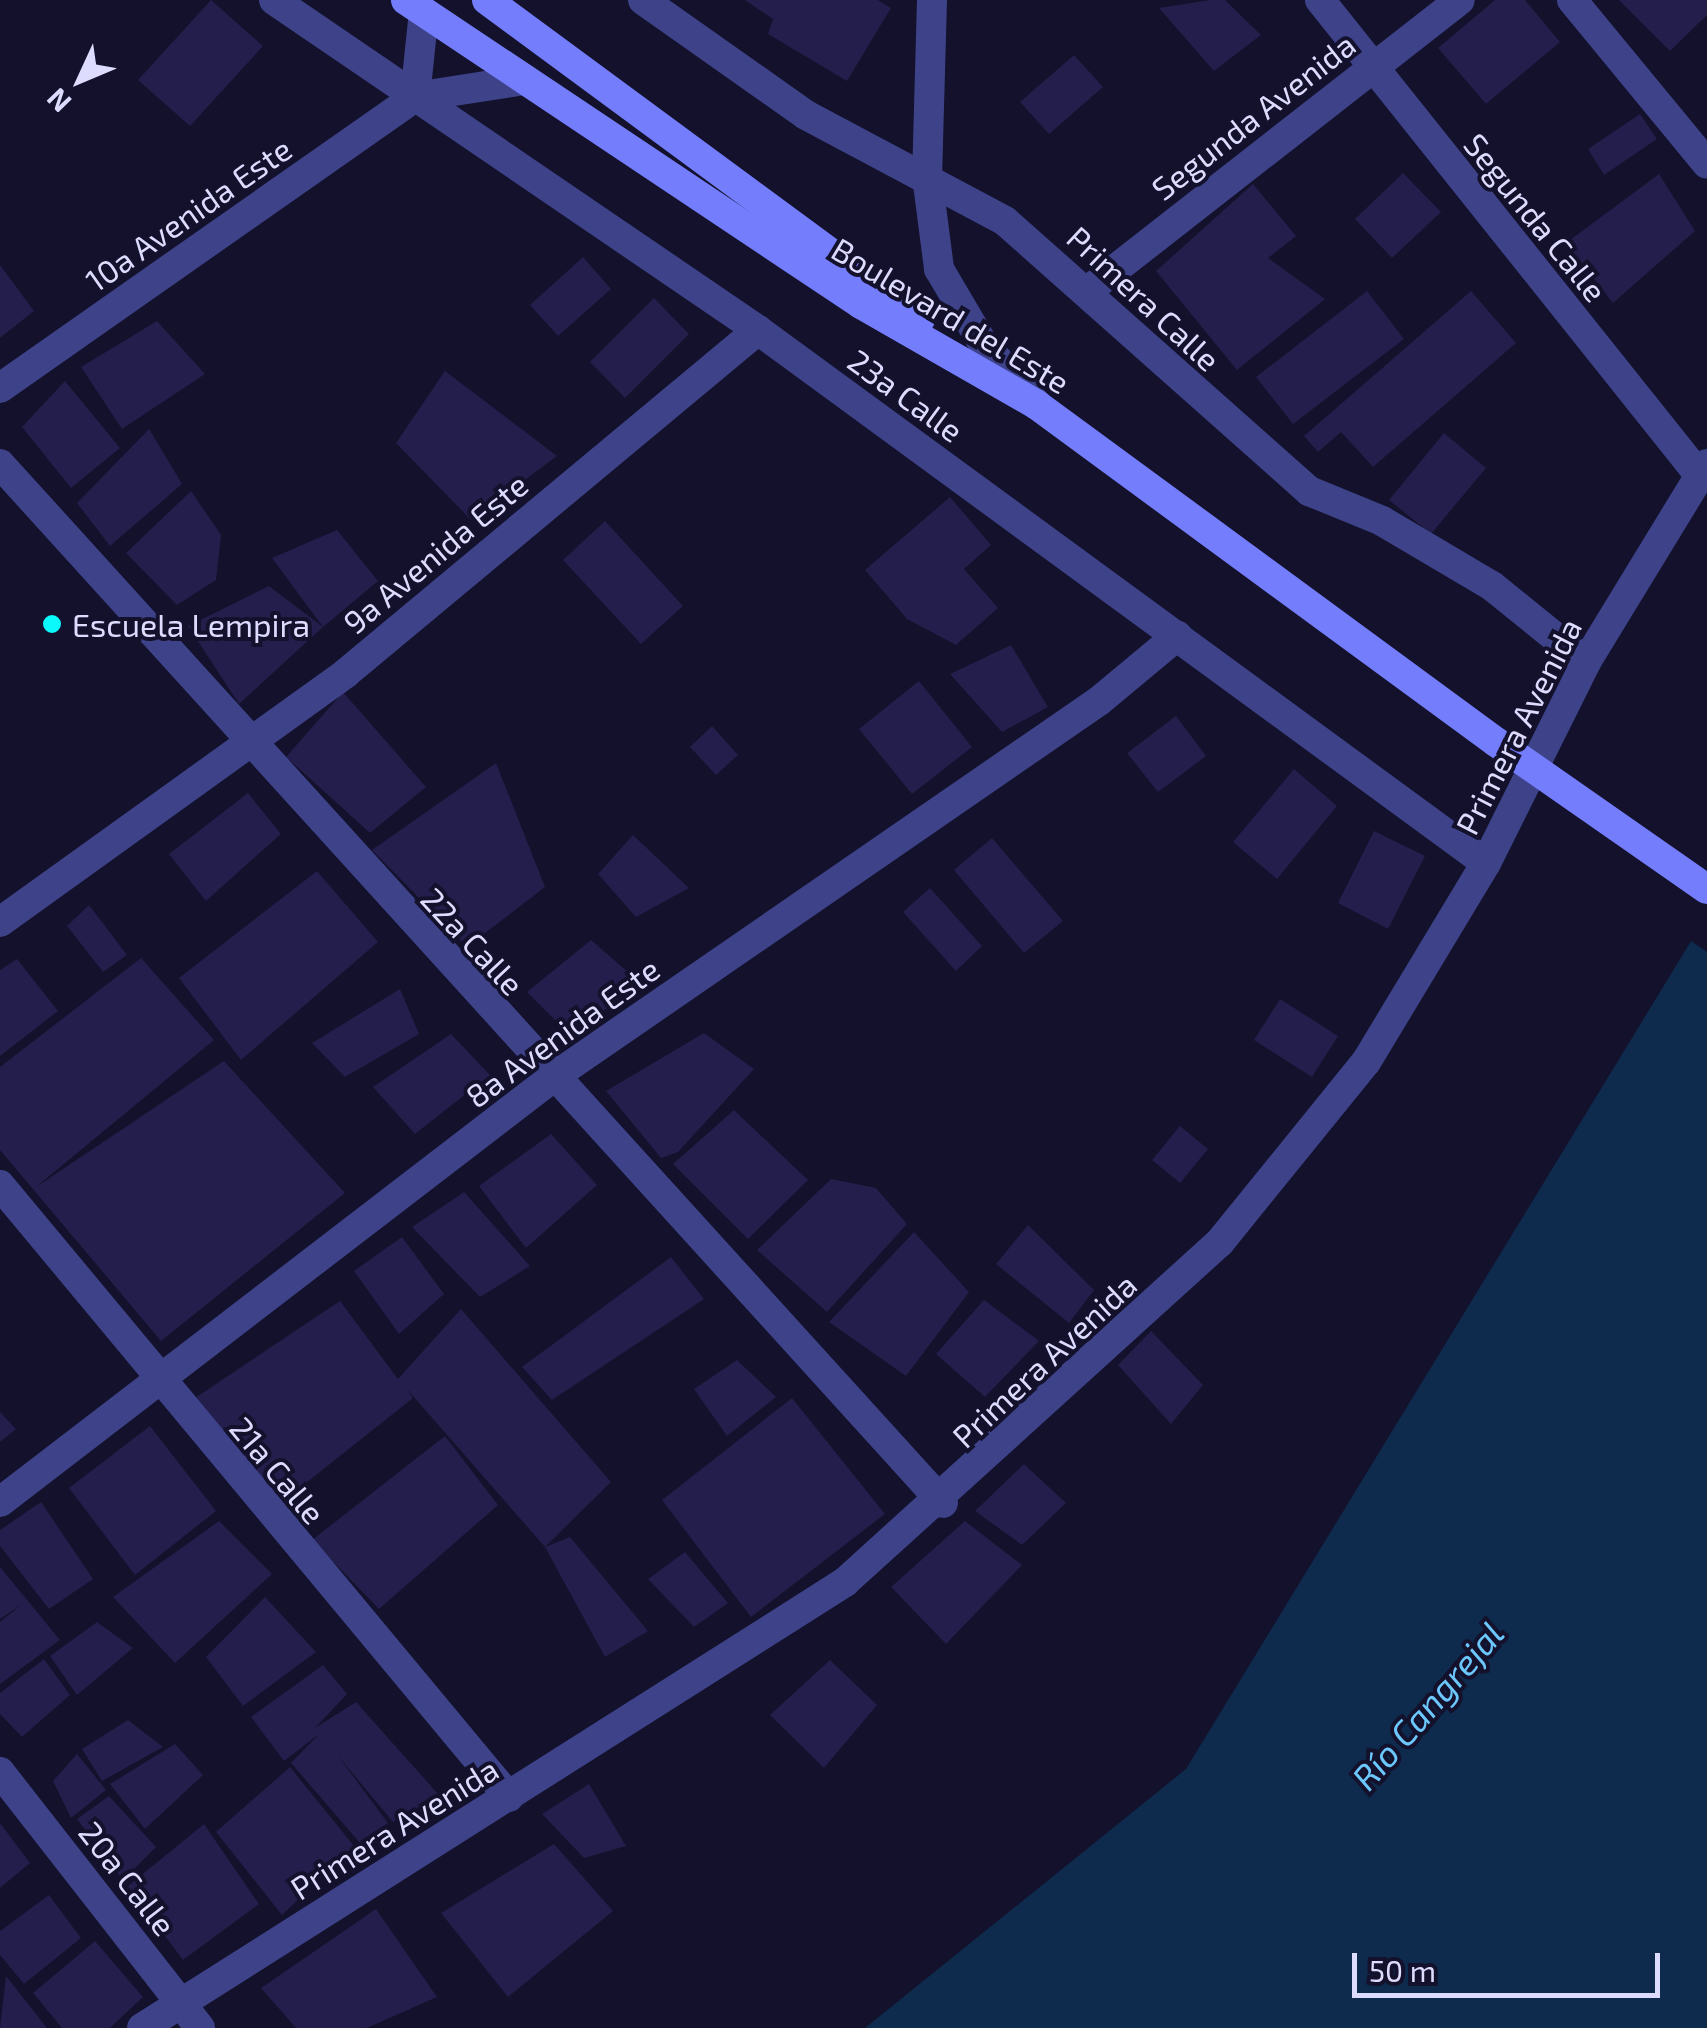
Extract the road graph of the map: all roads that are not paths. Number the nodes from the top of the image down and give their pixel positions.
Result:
1 (274, 0) edge
2 (491, 0) edge
3 (642, 0) edge
4 (932, 0) edge
5 (1320, 0) edge
6 (1460, 0) edge
7 (1572, 0) edge
8 (415, 6) edge
9 (1371, 66) junction
10 (525, 80) junction
11 (416, 98) junction
12 (1707, 164) edge
13 (926, 176) junction
14 (1090, 289) junction
15 (758, 330) junction
16 (974, 362) junction
17 (0, 388) edge
18 (1037, 405) junction
19 (0, 464) edge
20 (1703, 470) edge
21 (1177, 636) junction
22 (1586, 662) junction
23 (246, 745) junction
24 (1486, 863) junction
25 (1707, 889) edge
26 (0, 922) edge
27 (552, 1078) junction
28 (0, 1184) edge
29 (159, 1384) junction
30 (0, 1502) edge
31 (943, 1503) junction
32 (0, 1772) edge
33 (509, 1797) junction
34 (182, 2003) junction
35 (142, 2028) edge
36 (200, 2028) edge

1 - 11 street, 23a Calle
2 - 16 main road
3 - 13 street, Primera Calle
4 - 13 street
5 - 9 street, Segunda Calle
6 - 9 street, Segunda Avenida
7 - 12 street
8 - 10 main road, Boulevard del Este
8 - 11 street
9 - 14 street, Segunda Avenida
9 - 20 street, Segunda Calle
10 - 11 street
10 - 16 main road, Boulevard del Este
11 - 15 street, 23a Calle
11 - 17 street, 10a Avenida Este
13 - 14 street, Primera Calle
13 - 18 street
14 - 22 street, Primera Calle
15 - 21 street, 23a Calle
15 - 23 street, 9a Avenida Este
16 - 18 main road, Boulevard del Este
18 - 25 main road, Boulevard del Este, bridge
19 - 23 street, 22a Calle
20 - 22 street, Primera Avenida
21 - 24 street, 23a Calle
21 - 27 street, 8a Avenida Este
22 - 24 street, Primera Avenida
23 - 26 street, 9a Avenida Este
23 - 27 street, 22a Calle
24 - 31 street, Primera Avenida
27 - 29 street, 8a Avenida Este
27 - 31 street, 22a Calle
28 - 29 street, 21a Calle
29 - 30 street, 8a Avenida Este
29 - 33 street, 21a Calle
31 - 33 street, Primera Avenida
32 - 34 street, 20a Calle
33 - 34 street, Primera Avenida
34 - 35 street, Primera Avenida
34 - 36 street, 20a Calle

